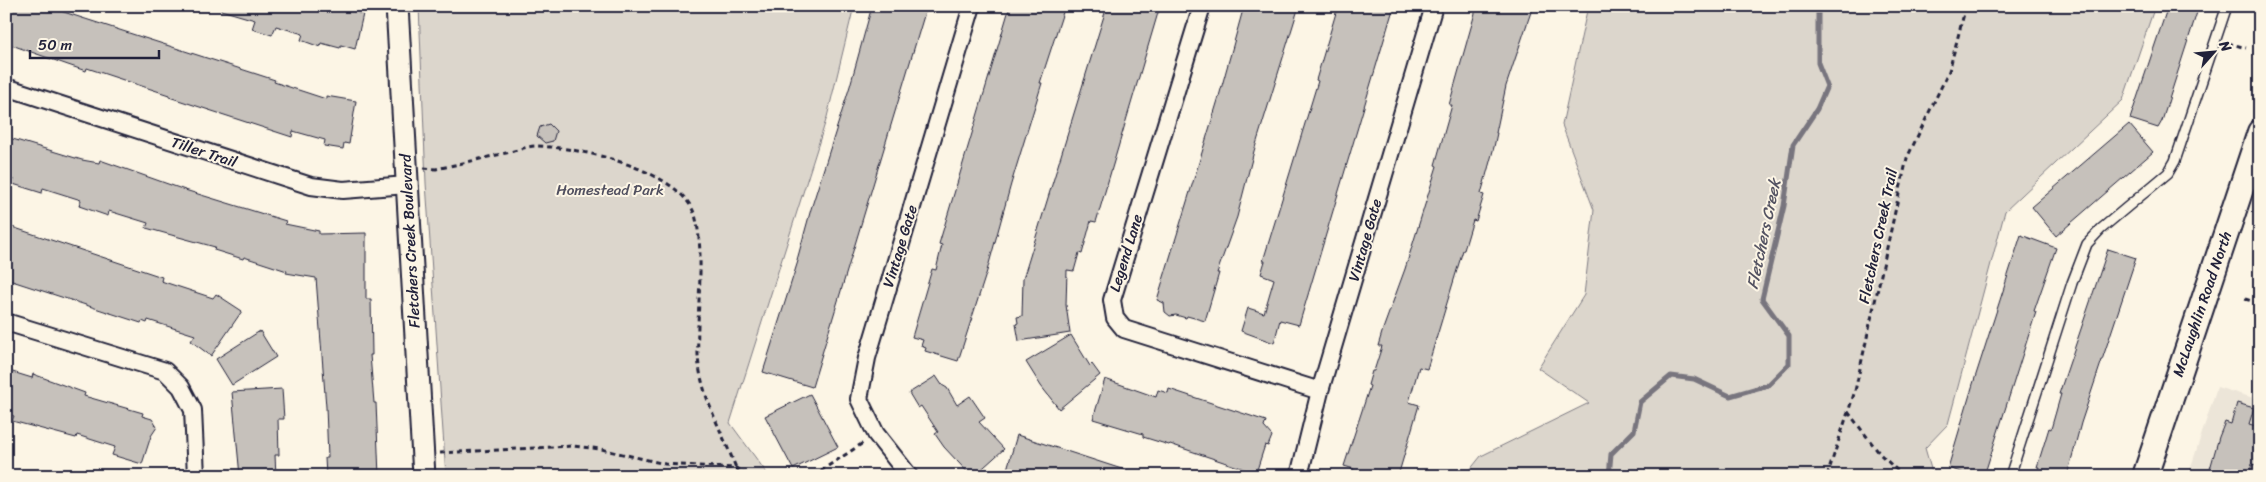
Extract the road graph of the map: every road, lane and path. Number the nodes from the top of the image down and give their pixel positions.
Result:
1 (397, 6) edge
2 (972, 6) edge
3 (1202, 6) edge
4 (1434, 6) edge
5 (1966, 6) edge
6 (2227, 6) edge
7 (2215, 43) junction
8 (2246, 48) dead end
9 (6, 87) edge
10 (2260, 132) edge
11 (422, 168) dead end
12 (407, 185) junction
13 (2245, 299) dead end
14 (2260, 300) edge
15 (6, 322) edge
16 (1320, 391) junction
17 (1848, 412) junction
18 (876, 434) junction
19 (422, 454) junction
20 (736, 468) junction
21 (196, 476) edge
22 (424, 476) edge
23 (746, 476) edge
24 (814, 476) edge
25 (909, 476) edge
26 (1299, 476) edge
27 (1827, 476) edge
28 (1902, 476) edge
29 (2010, 476) edge
30 (2145, 476) edge

1 - 12 street, Fletchers Creek Boulevard
2 - 18 street, Vintage Gate
3 - 16 street, Legend Lane
4 - 16 street, Vintage Gate
5 - 17 path, Fletchers Creek Trail
6 - 7 lane
7 - 8 path
7 - 29 lane
9 - 12 street, Tiller Trail
10 - 30 main road, McLaughlin Road North
11 - 20 path
12 - 19 street, Fletchers Creek Boulevard
13 - 14 path
15 - 21 street
16 - 26 street, Vintage Gate
17 - 27 path, Fletchers Creek Trail
17 - 28 path
18 - 24 path
18 - 25 street, Vintage Gate
19 - 20 path
19 - 22 street, Fletchers Creek Boulevard
20 - 23 path

